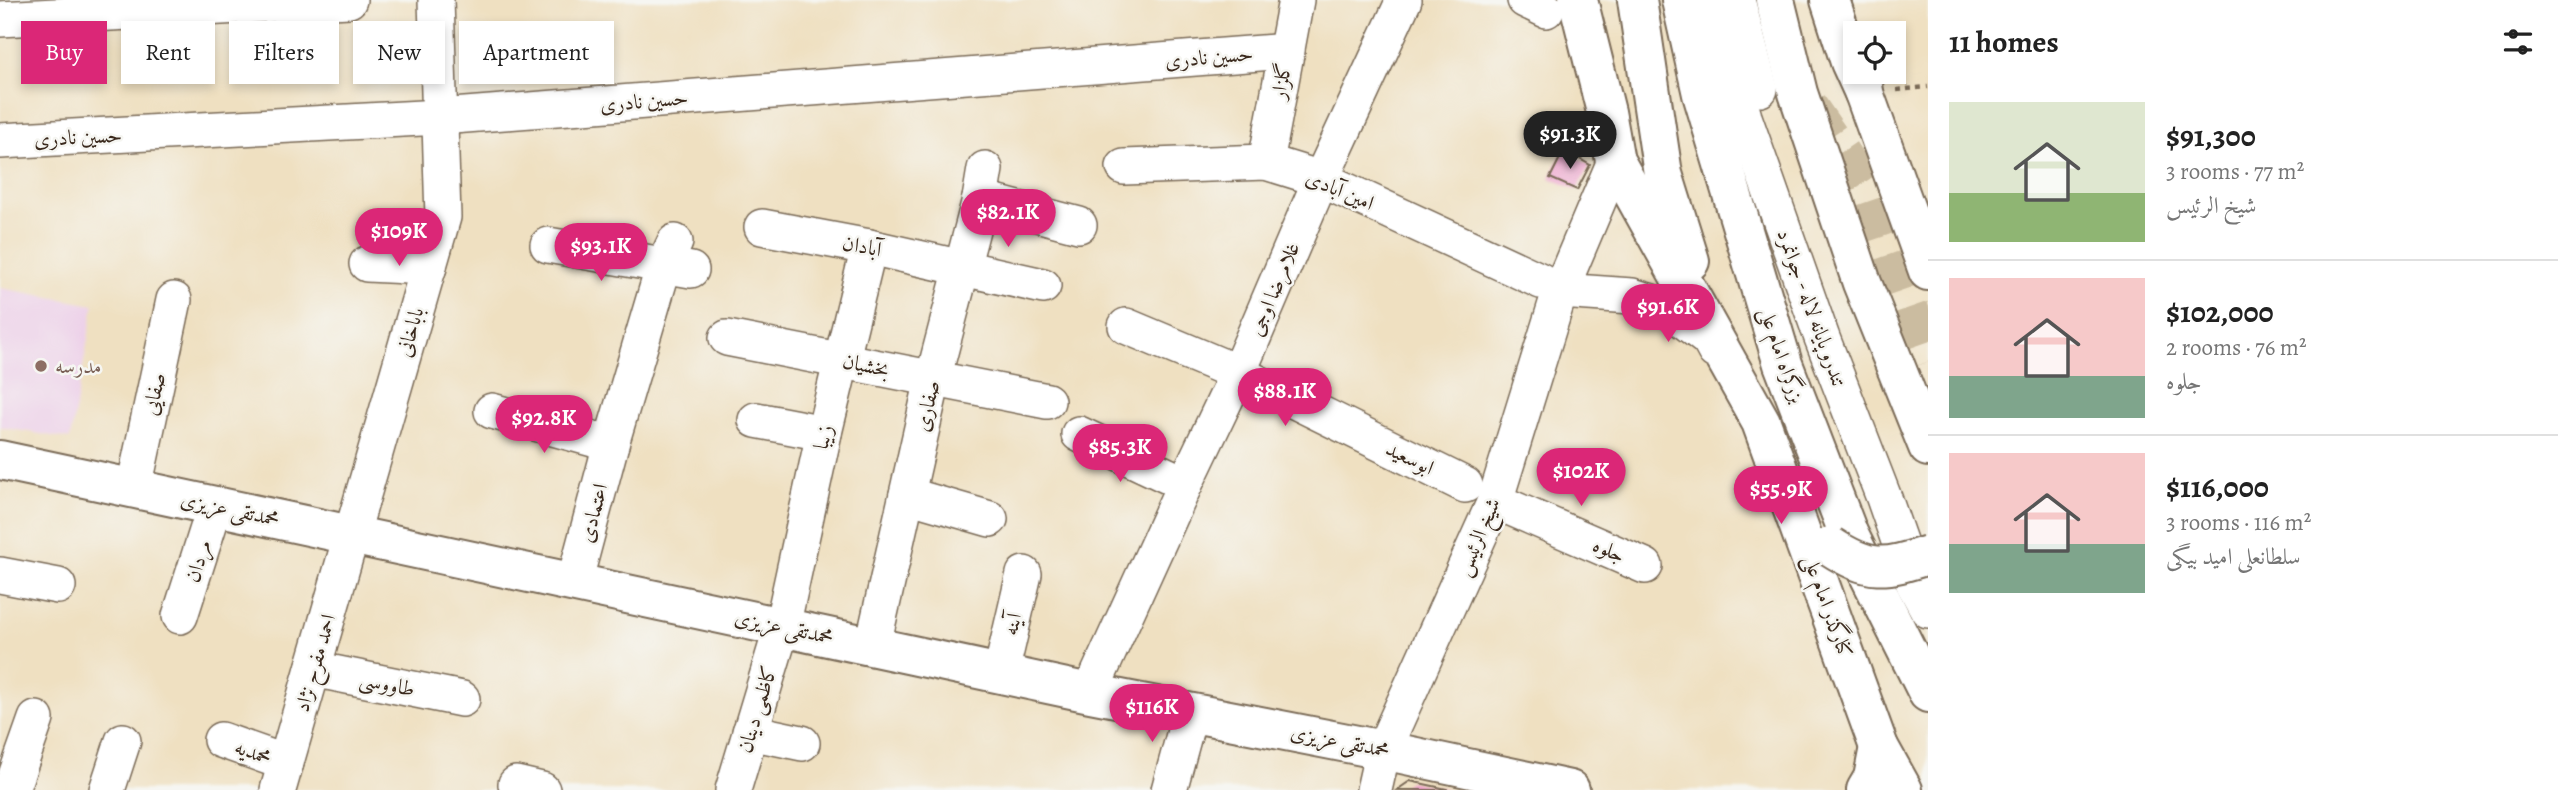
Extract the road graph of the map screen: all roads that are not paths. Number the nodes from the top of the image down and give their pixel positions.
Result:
1 (349, 0) edge
2 (436, 0) edge
3 (1296, 0) edge
4 (1404, 0) edge
5 (1637, 0) edge
6 (1681, 0) edge
7 (1710, 0) edge
8 (1737, 0) edge
9 (1775, 0) edge
10 (1830, 0) edge
11 (1854, 0) edge
12 (1550, 3) edge
13 (0, 19) edge
14 (1856, 21) edge
15 (1843, 40) edge
16 (1287, 51) junction
17 (1864, 84) edge
18 (440, 117) junction
19 (0, 141) edge
20 (1615, 161) junction
21 (1266, 162) junction
22 (1124, 167) dead end
23 (1321, 179) junction
24 (1079, 225) dead end
25 (762, 227) dead end
26 (548, 245) dead end
27 (869, 247) junction
28 (367, 264) dead end
29 (429, 267) junction
30 (962, 268) junction
31 (1928, 271) edge
32 (1043, 286) dead end
33 (1551, 286) junction
34 (174, 300) dead end
35 (1126, 327) dead end
36 (1712, 330) junction
37 (727, 338) dead end
38 (841, 360) junction
39 (1238, 373) junction
40 (933, 379) junction
41 (1047, 401) dead end
42 (492, 411) dead end
43 (755, 420) dead end
44 (1761, 422) junction
45 (824, 433) junction
46 (1079, 434) dead end
47 (611, 444) junction
48 (1928, 447) edge
49 (0, 460) edge
50 (1780, 473) junction
51 (1185, 484) junction
52 (1465, 485) dead end
53 (134, 488) junction
54 (907, 495) junction
55 (1495, 501) junction
56 (215, 506) junction
57 (990, 519) dead end
58 (352, 535) junction
59 (1928, 545) edge
60 (1928, 555) edge
61 (1645, 566) dead end
62 (1024, 574) dead end
63 (0, 575) edge
64 (574, 583) junction
65 (58, 586) dead end
66 (1928, 610) edge
67 (180, 616) dead end
68 (782, 627) junction
69 (873, 645) junction
70 (313, 669) junction
71 (1000, 673) junction
72 (1090, 693) junction
73 (1928, 693) edge
74 (462, 699) dead end
75 (1190, 713) junction
76 (36, 719) dead end
77 (750, 732) junction
78 (221, 740) dead end
79 (123, 741) dead end
80 (802, 743) dead end
81 (1879, 747) junction
82 (1383, 750) junction
83 (282, 777) edge
84 (11, 790) edge
85 (107, 790) edge
86 (733, 790) edge
87 (1169, 790) edge
88 (1374, 790) edge
89 (1570, 790) edge
90 (1866, 790) edge
91 (1903, 790) edge

1 - 13 street
2 - 18 street, باباخانی
3 - 16 street, گلزار
4 - 23 street, غلامرضا اوجی
5 - 36 main road
6 - 73 main road, بزرگراه امام علی
7 - 66 street, تندرو پایانه لاله - جوانمرد
8 - 59 street
9 - 48 main road
10 - 15 main road
11 - 14 main road
12 - 20 main road, کنارگذر امام علی
16 - 18 street, حسین نادری
16 - 21 street, گلزار
17 - 31 main road
18 - 19 street, حسین نادری
18 - 29 street, باباخانی
20 - 33 street, شیخ الرئیس
20 - 36 main road, کنارگذر امام علی
21 - 22 street, امین آبادی
21 - 23 street, امین آبادی
23 - 33 street, امین آبادی
23 - 39 street, غلامرضا اوجی
24 - 30 street, صفاری
25 - 27 street, آبادان
26 - 47 street, اعتمادی
27 - 30 street, آبادان
27 - 38 street, زیبا
28 - 29 street
29 - 58 street, باباخانی
30 - 32 street
30 - 40 street, صفاری
33 - 44 street
33 - 55 street, شیخ الرئیس
34 - 53 street, صفایی
35 - 39 street, ابوسعید
36 - 44 main road, کنارگذر امام علی
37 - 38 street, بخشیان
38 - 40 street, بخشیان
38 - 45 street, زیبا
39 - 51 street, غلامرضا اوجی
39 - 52 street, ابوسعید
40 - 41 street, بخشیان
40 - 54 street, صفاری
42 - 47 street
43 - 45 street
44 - 50 main road, کنارگذر امام علی
45 - 68 street, زیبا
46 - 51 street
47 - 64 street, اعتمادی
49 - 53 main road, محمدتقی عزیزی
50 - 60 main road, bridge
50 - 81 main road, کنارگذر امام علی
51 - 72 street, غلامرضا اوجی
53 - 56 main road, محمدتقی عزیزی
54 - 57 street
54 - 69 street, صفاری
55 - 61 street, جلوه
55 - 82 street, شیخ الرئیس
56 - 58 main road, محمدتقی عزیزی
56 - 67 street, مردان
58 - 64 main road, محمدتقی عزیزی
58 - 70 street, احمد مفرح نژاد
62 - 71 street, آینه
63 - 65 street
64 - 68 main road, محمدتقی عزیزی
68 - 69 main road, محمدتقی عزیزی
68 - 77 street, کاظمی دینان
69 - 71 main road, محمدتقی عزیزی
70 - 74 street, طاووسی
70 - 83 street, احمد مفرح نژاد
71 - 72 main road, محمدتقی عزیزی
72 - 75 main road, محمدتقی عزیزی
75 - 82 main road, محمدتقی عزیزی
75 - 87 street
76 - 84 street
77 - 80 street
77 - 86 street, کاظمی دینان
78 - 83 street, محمدیه
79 - 85 street
81 - 90 main road
81 - 91 main road, کنارگذر امام علی
82 - 88 street, شیخ الرئیس
82 - 89 main road, محمدتقی عزیزی

